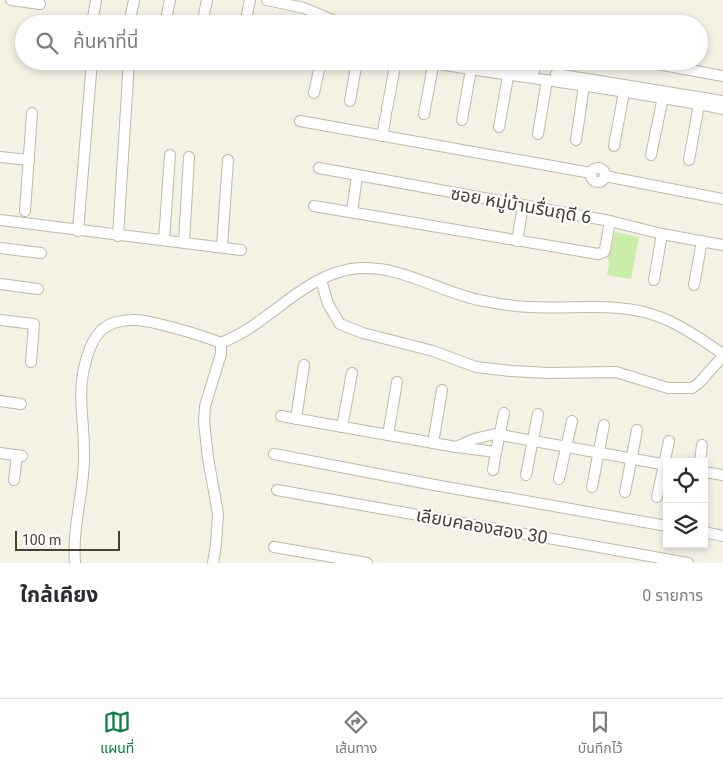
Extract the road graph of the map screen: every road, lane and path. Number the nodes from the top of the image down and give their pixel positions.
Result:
1 (11, 0) edge
2 (96, 0) edge
3 (134, 0) edge
4 (170, 0) edge
5 (207, 0) edge
6 (250, 0) edge
7 (267, 0) edge
8 (40, 4) dead end
9 (94, 15) edge
10 (131, 15) edge
11 (167, 15) edge
12 (204, 15) edge
13 (247, 15) edge
14 (321, 15) edge
15 (91, 70) edge
16 (129, 70) edge
17 (318, 70) edge
18 (355, 70) edge
19 (394, 70) edge
20 (432, 70) edge
21 (468, 70) edge
22 (496, 70) edge
23 (690, 70) edge
24 (509, 72) junction
25 (723, 76) edge
26 (547, 80) junction
27 (585, 82) junction
28 (624, 92) junction
29 (314, 93) dead end
30 (664, 95) junction
31 (350, 101) dead end
32 (723, 101) edge
33 (699, 104) junction
34 (723, 109) edge
35 (32, 113) dead end
36 (424, 114) dead end
37 (462, 120) dead end
38 (300, 121) dead end
39 (499, 127) dead end
40 (538, 134) dead end
41 (382, 136) junction
42 (576, 140) dead end
43 (614, 146) dead end
44 (170, 155) dead end
45 (651, 155) dead end
46 (0, 157) edge
47 (189, 157) dead end
48 (29, 160) junction
49 (228, 160) dead end
50 (689, 160) dead end
51 (318, 168) dead end
52 (357, 176) junction
53 (723, 199) edge
54 (314, 206) dead end
55 (523, 206) junction
56 (25, 211) dead end
57 (352, 212) junction
58 (0, 220) edge
59 (610, 221) junction
60 (78, 230) junction
61 (662, 234) junction
62 (118, 236) junction
63 (164, 240) junction
64 (517, 241) junction
65 (184, 242) junction
66 (702, 242) junction
67 (723, 245) edge
68 (222, 246) junction
69 (0, 248) edge
70 (241, 250) dead end
71 (41, 253) dead end
72 (321, 280) junction
73 (654, 280) dead end
74 (0, 284) edge
75 (694, 285) dead end
76 (38, 289) dead end
77 (0, 320) edge
78 (221, 343) junction
79 (723, 355) edge
80 (31, 362) dead end
81 (304, 365) dead end
82 (352, 373) dead end
83 (397, 382) dead end
84 (442, 390) dead end
85 (0, 402) edge
86 (21, 404) dead end
87 (504, 413) dead end
88 (538, 414) dead end
89 (281, 416) dead end
90 (296, 419) junction
91 (572, 421) dead end
92 (604, 425) dead end
93 (342, 427) junction
94 (637, 430) dead end
95 (388, 435) junction
96 (500, 435) junction
97 (533, 441) junction
98 (669, 441) dead end
99 (433, 443) junction
100 (702, 445) dead end
101 (456, 447) junction
102 (565, 447) junction
103 (496, 452) junction
104 (0, 453) edge
105 (599, 453) junction
106 (274, 454) dead end
107 (667, 458) edge
108 (700, 458) edge
109 (632, 460) junction
110 (663, 465) edge
111 (493, 470) dead end
112 (708, 473) edge
113 (723, 475) edge
114 (526, 476) dead end
115 (663, 476) edge
116 (14, 480) dead end
117 (559, 480) dead end
118 (592, 487) dead end
119 (277, 490) dead end
120 (625, 492) dead end
121 (657, 497) dead end
122 (663, 525) edge
123 (708, 533) edge
124 (723, 536) edge
125 (274, 546) dead end
126 (75, 563) edge
127 (213, 563) edge
128 (367, 563) edge
129 (688, 563) edge

1 - 8 street
2 - 9 street
3 - 10 street
4 - 11 street
5 - 12 street
6 - 13 street
7 - 14 street
15 - 60 street
16 - 62 street
17 - 29 street
18 - 31 street
19 - 41 street
20 - 36 street
21 - 37 street
22 - 24 street
23 - 25 street
24 - 26 street
24 - 27 street
24 - 39 street
26 - 27 street
26 - 40 street
27 - 28 street
27 - 30 street
27 - 42 street
28 - 30 street
28 - 43 street
30 - 32 street
30 - 33 street
30 - 45 street
33 - 34 street
33 - 50 street
35 - 48 street
38 - 41 street
41 - 53 street
44 - 63 street
46 - 48 street
47 - 65 street
48 - 56 street
49 - 68 street
51 - 52 street, ซอย หมู่บ้านรื่นฤดี 6
52 - 55 street, ซอย หมู่บ้านรื่นฤดี 6
52 - 57 street
54 - 57 street
55 - 59 street, ซอย หมู่บ้านรื่นฤดี 6
55 - 64 street
57 - 64 street
58 - 60 street
59 - 61 street, ซอย หมู่บ้านรื่นฤดี 6
59 - 64 street
60 - 62 street
61 - 66 street, ซอย หมู่บ้านรื่นฤดี 6
61 - 73 street
62 - 63 street
63 - 65 street
65 - 68 street
66 - 67 street, ซอย หมู่บ้านรื่นฤดี 6
66 - 75 street
68 - 70 street
69 - 71 street
72 - 78 street
72 - 79 street
72 - 79 street
74 - 76 street
77 - 80 street
78 - 126 street
78 - 127 street
81 - 90 street
82 - 93 street
83 - 95 street
84 - 99 street
85 - 86 street
87 - 96 street
88 - 97 street
89 - 90 street
90 - 93 street
91 - 102 street
92 - 105 street
93 - 95 street
94 - 109 street
95 - 99 street
96 - 97 street
96 - 101 street
96 - 103 street
97 - 102 street
97 - 114 street
98 - 107 street
99 - 101 street
100 - 108 street
101 - 103 street
102 - 105 street
102 - 117 street
103 - 111 street
104 - 116 street
105 - 109 street
105 - 118 street
106 - 122 street
109 - 110 street
109 - 120 street
112 - 113 street
115 - 121 street
119 - 129 street, เลียบคลองสอง 30
123 - 124 street
125 - 128 street

